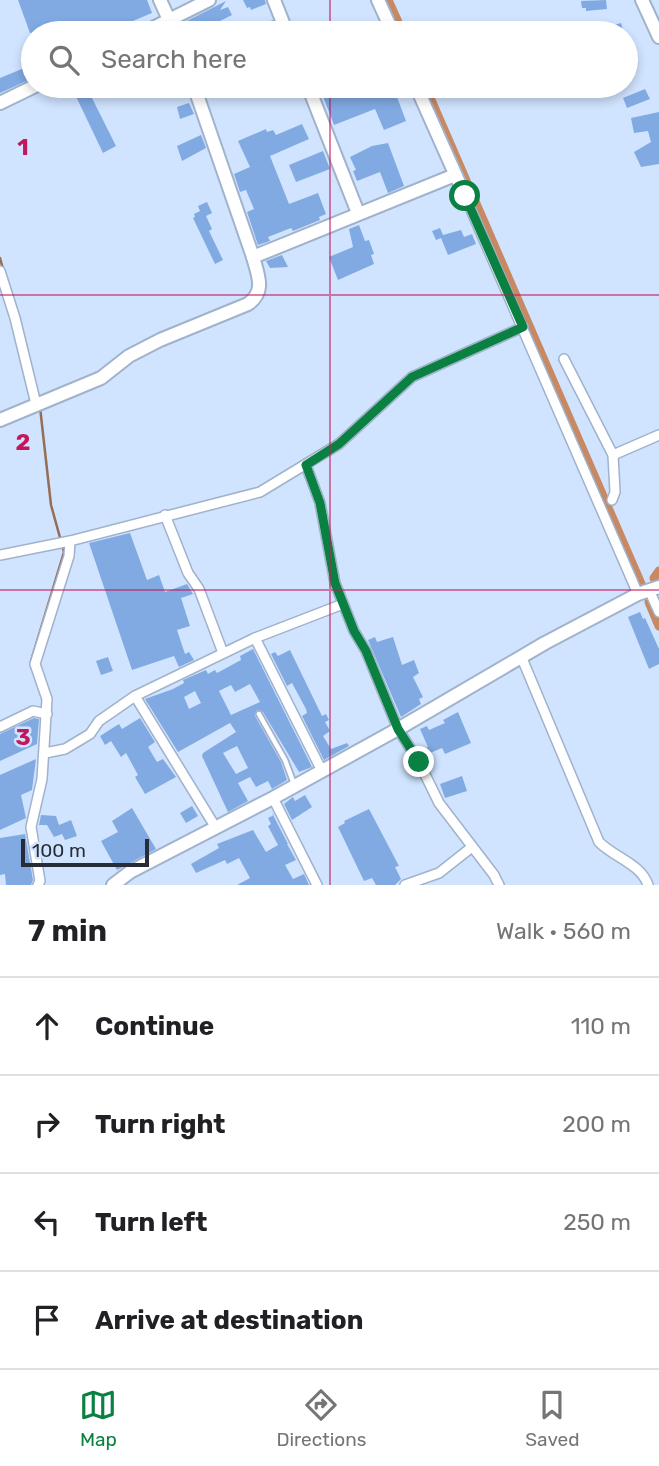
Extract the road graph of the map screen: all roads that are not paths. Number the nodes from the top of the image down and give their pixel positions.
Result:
1 (160, 0) edge
2 (209, 0) edge
3 (274, 0) edge
4 (378, 0) edge
5 (642, 0) edge
6 (170, 20) joint
7 (283, 21) edge
8 (388, 21) edge
9 (659, 37) edge
10 (21, 93) edge
11 (198, 98) edge
12 (313, 98) edge
13 (421, 98) edge
14 (0, 103) edge
15 (455, 175) junction
16 (465, 196) joint
17 (358, 213) junction
18 (253, 257) junction
19 (0, 271) edge
20 (523, 327) junction
21 (564, 359) dead end
22 (36, 404) junction
23 (0, 420) edge
24 (659, 435) edge
25 (613, 456) junction
26 (306, 465) junction
27 (612, 499) dead end
28 (165, 515) junction
29 (70, 541) junction
30 (0, 555) edge
31 (649, 591) edge
32 (343, 604) junction
33 (659, 612) edge
34 (256, 638) junction
35 (223, 653) junction
36 (521, 656) junction
37 (135, 696) junction
38 (259, 713) dead end
39 (47, 714) junction
40 (0, 727) edge
41 (398, 729) junction
42 (45, 752) junction
43 (322, 771) junction
44 (295, 785) junction
45 (273, 798) junction
46 (216, 828) junction
47 (472, 847) junction
48 (38, 885) edge
49 (113, 885) edge
50 (317, 885) edge
51 (405, 885) edge
52 (499, 885) edge
53 (648, 885) edge

1 - 6 street
2 - 6 street
3 - 7 street
4 - 8 street
5 - 9 street
10 - 14 street
11 - 18 street
12 - 17 street
13 - 15 street
15 - 16 street
15 - 17 street
16 - 20 street
17 - 18 street
18 - 22 street
19 - 22 street
20 - 26 street
20 - 31 street
21 - 25 street
22 - 23 street
24 - 25 street
25 - 27 street
26 - 28 street
26 - 32 street
28 - 29 street
28 - 35 street
29 - 30 street
29 - 39 street
31 - 33 street
31 - 36 street
32 - 34 street
32 - 41 street
34 - 35 street
34 - 43 street
35 - 37 street
36 - 41 street
36 - 53 street
37 - 42 street
37 - 46 street
38 - 44 lane
39 - 40 street
39 - 42 street
41 - 43 street
41 - 47 street
42 - 48 street
43 - 44 street
44 - 45 street
45 - 46 street
45 - 50 street
46 - 49 street
47 - 51 street
47 - 52 street

